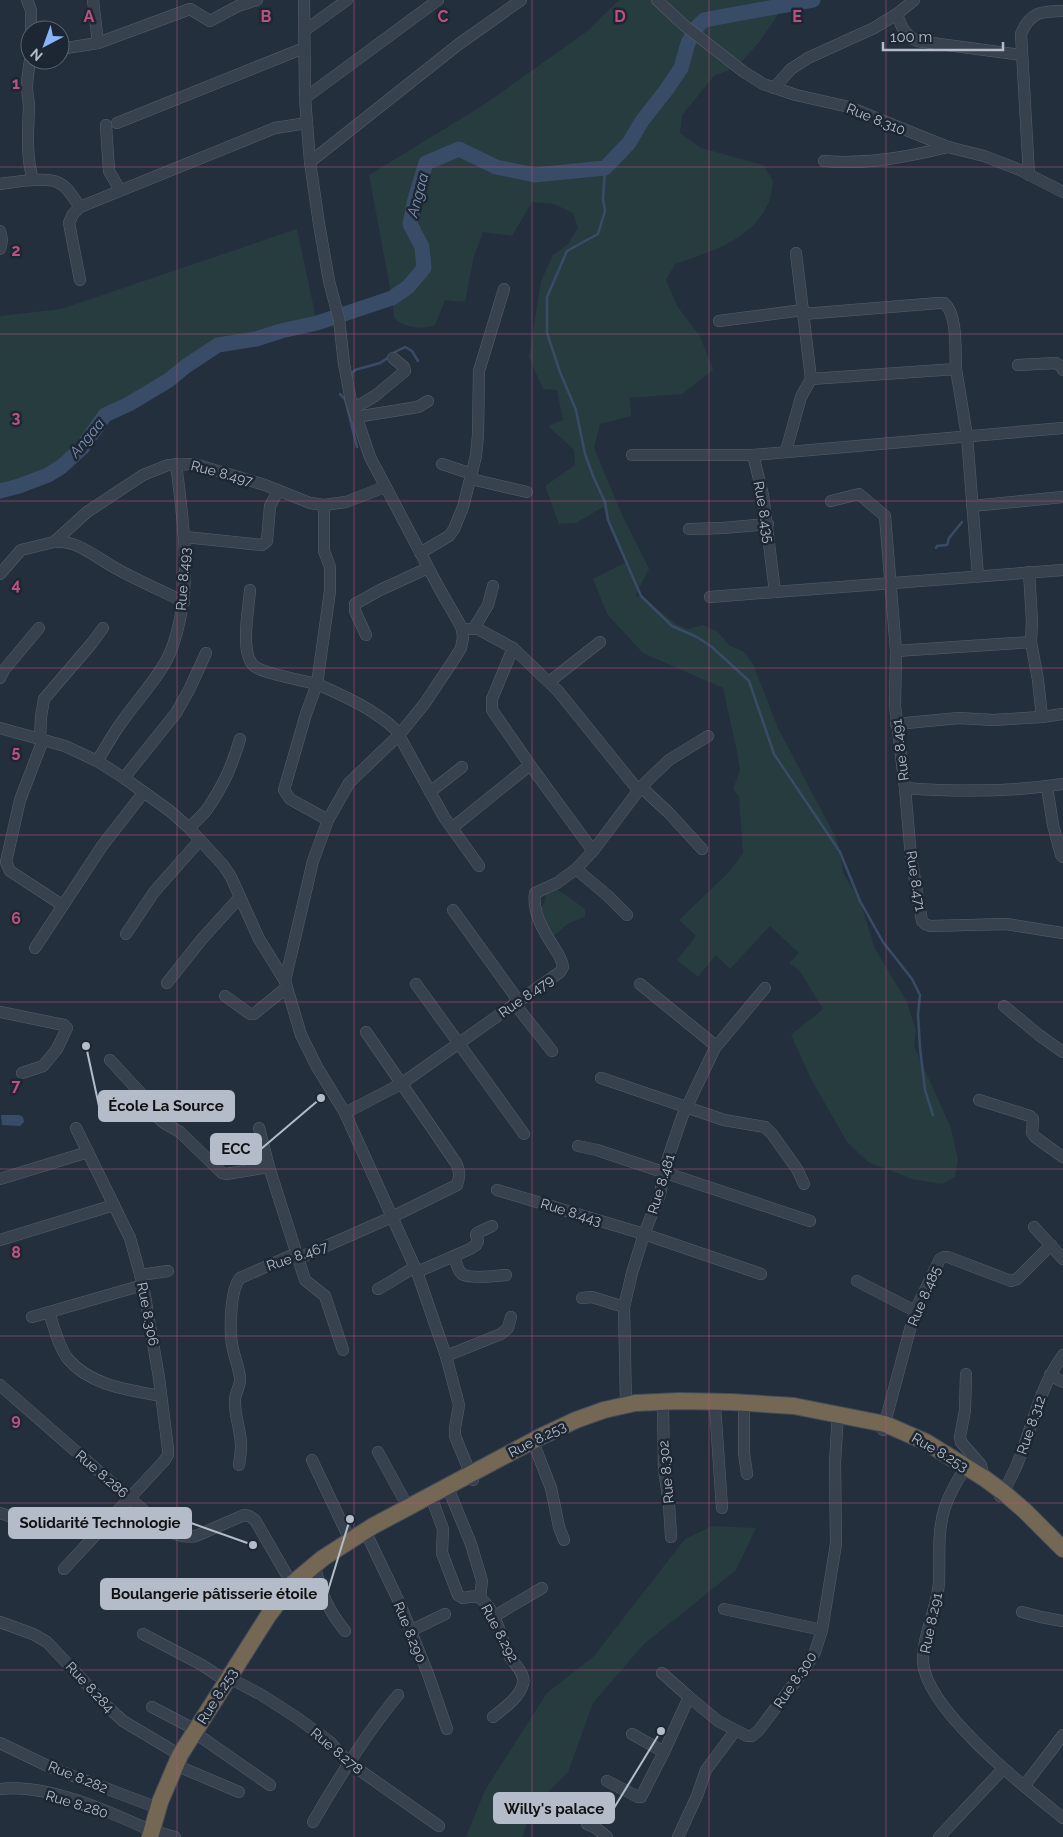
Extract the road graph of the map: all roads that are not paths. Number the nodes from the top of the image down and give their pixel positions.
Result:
1 (27, 0) edge
2 (93, 0) edge
3 (257, 0) edge
4 (304, 0) edge
5 (347, 0) edge
6 (438, 0) edge
7 (521, 0) edge
8 (657, 0) edge
9 (914, 0) edge
10 (1063, 11) edge
11 (897, 14) junction
12 (31, 20) edge
13 (304, 31) junction
14 (98, 43) junction
15 (70, 47) edge
16 (304, 48) junction
17 (1022, 55) junction
18 (29, 70) edge
19 (774, 88) junction
20 (305, 98) junction
21 (307, 123) junction
22 (948, 147) junction
23 (824, 161) dead end
24 (310, 162) junction
25 (1029, 175) junction
26 (32, 180) junction
27 (0, 184) edge
28 (120, 190) junction
29 (1063, 192) edge
30 (80, 207) junction
31 (0, 231) edge
32 (0, 248) edge
33 (796, 253) dead end
34 (80, 280) dead end
35 (504, 289) dead end
36 (803, 312) junction
37 (719, 321) dead end
38 (393, 358) dead end
39 (1018, 365) dead end
40 (956, 369) junction
41 (1063, 370) edge
42 (811, 379) junction
43 (428, 401) dead end
44 (355, 413) junction
45 (1063, 428) edge
46 (967, 436) junction
47 (786, 451) junction
48 (632, 455) dead end
49 (753, 455) junction
50 (176, 464) junction
51 (442, 464) dead end
52 (472, 477) junction
53 (385, 487) junction
54 (278, 491) junction
55 (527, 492) dead end
56 (1063, 497) edge
57 (831, 501) dead end
58 (324, 505) junction
59 (972, 506) junction
60 (768, 524) junction
61 (688, 529) dead end
62 (185, 537) junction
63 (54, 542) junction
64 (420, 553) junction
65 (428, 568) junction
66 (1063, 570) edge
67 (1029, 572) junction
68 (0, 574) edge
69 (978, 576) junction
70 (892, 583) junction
71 (493, 586) dead end
72 (250, 590) dead end
73 (775, 592) junction
74 (710, 597) dead end
75 (184, 602) junction
76 (39, 628) dead end
77 (103, 628) dead end
78 (474, 628) junction
79 (462, 630) junction
80 (366, 635) dead end
81 (600, 642) dead end
82 (1031, 642) junction
83 (513, 648) junction
84 (896, 651) junction
85 (206, 653) dead end
86 (0, 678) edge
87 (549, 682) junction
88 (317, 684) junction
89 (1063, 714) edge
90 (1042, 718) junction
91 (896, 724) junction
92 (0, 728) edge
93 (399, 735) junction
94 (708, 736) dead end
95 (240, 739) dead end
96 (42, 740) junction
97 (97, 761) junction
98 (530, 765) junction
99 (462, 767) dead end
100 (124, 778) junction
101 (1063, 784) edge
102 (1047, 786) junction
103 (640, 788) junction
104 (904, 788) junction
105 (144, 792) junction
106 (430, 792) junction
107 (328, 820) junction
108 (188, 828) junction
109 (452, 828) junction
110 (200, 840) junction
111 (702, 849) dead end
112 (593, 852) junction
113 (1063, 857) edge
114 (479, 866) dead end
115 (576, 869) junction
116 (240, 897) junction
117 (62, 905) junction
118 (453, 910) dead end
119 (626, 915) dead end
120 (1063, 933) edge
121 (126, 934) dead end
122 (35, 948) dead end
123 (167, 983) dead end
124 (416, 984) dead end
125 (640, 984) dead end
126 (285, 985) junction
127 (765, 988) dead end
128 (225, 996) dead end
129 (516, 1002) junction
130 (1004, 1006) dead end
131 (0, 1012) edge
132 (366, 1032) dead end
133 (459, 1044) junction
134 (716, 1046) junction
135 (552, 1051) dead end
136 (1063, 1052) edge
137 (110, 1060) dead end
138 (22, 1074) dead end
139 (601, 1078) dead end
140 (401, 1084) junction
141 (979, 1100) dead end
142 (685, 1107) junction
143 (345, 1113) junction
144 (76, 1128) dead end
145 (259, 1128) dead end
146 (524, 1134) dead end
147 (578, 1146) dead end
148 (88, 1152) junction
149 (1063, 1157) edge
150 (269, 1167) junction
151 (665, 1172) junction
152 (0, 1179) edge
153 (804, 1184) dead end
154 (497, 1190) dead end
155 (114, 1205) junction
156 (392, 1217) junction
157 (810, 1220) dead end
158 (492, 1226) dead end
159 (1034, 1227) dead end
160 (644, 1234) junction
161 (0, 1240) edge
162 (1051, 1245) junction
163 (454, 1256) junction
164 (299, 1258) junction
165 (1063, 1259) edge
166 (416, 1270) junction
167 (168, 1271) dead end
168 (761, 1274) dead end
169 (506, 1275) dead end
170 (142, 1280) junction
171 (856, 1281) dead end
172 (378, 1289) dead end
173 (582, 1298) dead end
174 (624, 1307) junction
175 (915, 1311) junction
176 (49, 1312) junction
177 (32, 1317) dead end
178 (511, 1317) dead end
179 (343, 1350) dead end
180 (1063, 1355) edge
181 (446, 1356) junction
182 (966, 1374) dead end
183 (1050, 1375) junction
184 (1063, 1382) edge
185 (2, 1392) edge
186 (161, 1396) junction
187 (626, 1404) junction
188 (663, 1406) junction
189 (715, 1406) junction
190 (744, 1408) junction
191 (838, 1417) junction
192 (884, 1427) junction
193 (535, 1447) junction
194 (378, 1452) dead end
195 (312, 1460) dead end
196 (239, 1465) dead end
197 (965, 1469) junction
198 (747, 1474) dead end
199 (471, 1477) junction
200 (984, 1478) junction
201 (450, 1493) junction
202 (1002, 1494) junction
203 (129, 1498) junction
204 (433, 1502) junction
205 (408, 1507) junction
206 (722, 1508) dead end
207 (368, 1537) junction
208 (671, 1537) dead end
209 (350, 1540) junction
210 (564, 1540) dead end
211 (1063, 1549) edge
212 (1063, 1556) edge
213 (64, 1569) dead end
214 (316, 1571) junction
215 (292, 1584) junction
216 (542, 1588) dead end
217 (480, 1598) junction
218 (724, 1609) dead end
219 (1022, 1612) dead end
220 (445, 1614) dead end
221 (493, 1617) junction
222 (1063, 1621) edge
223 (0, 1622) edge
224 (822, 1630) junction
225 (345, 1631) dead end
226 (410, 1631) junction
227 (143, 1634) dead end
228 (662, 1673) dead end
229 (229, 1680) junction
230 (398, 1695) dead end
231 (689, 1697) junction
232 (152, 1707) dead end
233 (493, 1717) dead end
234 (447, 1729) dead end
235 (735, 1731) junction
236 (197, 1732) junction
237 (632, 1734) dead end
238 (1063, 1735) edge
239 (0, 1742) edge
240 (664, 1752) junction
241 (180, 1761) junction
242 (348, 1762) junction
243 (1003, 1769) junction
244 (607, 1781) dead end
245 (270, 1785) dead end
246 (1024, 1786) junction
247 (0, 1789) edge
248 (238, 1792) dead end
249 (158, 1808) junction
250 (1063, 1818) edge
251 (313, 1822) dead end
252 (587, 1824) dead end
253 (439, 1826) dead end
254 (154, 1834) edge
255 (175, 1837) edge
256 (607, 1837) edge
257 (678, 1837) edge
258 (939, 1837) edge

1 - 12 street
2 - 14 street
3 - 14 street
4 - 13 street
5 - 13 street
6 - 20 street
7 - 24 street
8 - 19 street, Rue 8.310
9 - 11 street
10 - 17 street
11 - 17 street
11 - 19 street
13 - 16 street
14 - 15 street
16 - 20 street
16 - 28 street
17 - 25 street
18 - 26 street
19 - 22 street, Rue 8.310
20 - 21 street
21 - 24 street
21 - 28 street
22 - 23 street
22 - 25 street, Rue 8.310
24 - 44 street
25 - 29 street, Rue 8.310
26 - 27 street
26 - 30 street
28 - 30 street
30 - 34 street
31 - 32 street
33 - 36 street
35 - 52 street
36 - 37 street
36 - 40 street
36 - 42 street
38 - 44 street
39 - 41 street
40 - 42 street
40 - 46 street
42 - 47 street
43 - 44 street
44 - 53 street
45 - 46 street
46 - 47 street
46 - 59 street
47 - 49 street
48 - 49 street
49 - 60 street, Rue 8.435
50 - 54 street, Rue 8.497
50 - 62 street, Rue 8.493
50 - 63 street, Rue 8.497
51 - 52 street
52 - 55 street
52 - 64 street
53 - 58 street, Rue 8.497
53 - 64 street
54 - 58 street, Rue 8.497
54 - 62 street
56 - 59 street
57 - 70 street, Rue 8.491
58 - 88 street
59 - 69 street
60 - 61 street
60 - 73 street, Rue 8.435
62 - 75 street, Rue 8.493
63 - 68 street, Rue 8.497
63 - 75 street
64 - 65 street
65 - 79 street
65 - 80 street
66 - 67 street
67 - 69 street
67 - 82 street
69 - 70 street
70 - 73 street
70 - 84 street, Rue 8.491
71 - 78 street
72 - 88 street
73 - 74 street
75 - 97 street, Rue 8.493
76 - 86 street
77 - 96 street
78 - 79 street
78 - 83 street
79 - 93 street
81 - 87 street
82 - 84 street
82 - 90 street
83 - 87 street
83 - 98 street
84 - 91 street, Rue 8.491
85 - 100 street
87 - 103 street
88 - 93 street
88 - 107 street
89 - 90 street
90 - 91 street
91 - 104 street, Rue 8.491
92 - 96 street
93 - 106 street
93 - 107 street
94 - 103 street, Rue 8.479
95 - 108 street
96 - 97 street
96 - 117 street
97 - 100 street
98 - 109 street
98 - 112 street
99 - 106 street
100 - 105 street
101 - 102 street, Rue 8.491
102 - 104 street, Rue 8.491
102 - 113 street
103 - 111 street
103 - 112 street, Rue 8.479
104 - 120 street, Rue 8.471
105 - 108 street
105 - 117 street
106 - 109 street
107 - 126 street
108 - 110 street
109 - 114 street
110 - 116 street
110 - 121 street
112 - 115 street, Rue 8.479
115 - 119 street
115 - 129 street, Rue 8.479
116 - 123 street
116 - 126 street
117 - 122 street
118 - 129 street
124 - 133 street
125 - 134 street
126 - 128 street
126 - 143 street
127 - 134 street, Rue 8.481
129 - 133 street, Rue 8.479
129 - 135 street
130 - 136 street
131 - 138 street
132 - 140 street
133 - 140 street, Rue 8.479
133 - 146 street
134 - 142 street, Rue 8.481
137 - 150 street
139 - 142 street
140 - 143 street, Rue 8.479
140 - 156 street, Rue 8.467
141 - 149 street
142 - 151 street, Rue 8.481
142 - 153 street
143 - 156 street
144 - 148 street, Rue 8.306
145 - 150 street
147 - 151 street
148 - 152 street
148 - 155 street, Rue 8.306
150 - 164 street
151 - 157 street
151 - 160 street, Rue 8.481
154 - 160 street, Rue 8.443
155 - 161 street
155 - 170 street, Rue 8.306
156 - 164 street, Rue 8.467
156 - 166 street
158 - 163 street
159 - 162 street
160 - 168 street, Rue 8.443
160 - 174 street, Rue 8.481
162 - 165 street
162 - 175 street, Rue 8.485
163 - 166 street
163 - 169 street
164 - 179 street
164 - 196 street, Rue 8.467
166 - 172 street
166 - 181 street
167 - 170 street
170 - 176 street
170 - 186 street, Rue 8.306
171 - 175 street
173 - 174 street
174 - 187 street, Rue 8.481
175 - 192 street, Rue 8.485
176 - 177 street
176 - 186 street
178 - 181 street
180 - 183 street, Rue 8.312
181 - 199 street
182 - 200 street
183 - 184 street
183 - 202 street, Rue 8.312
185 - 203 street, Rue 8.286
186 - 203 street, Rue 8.306
187 - 191 highway, Rue 8.253
187 - 199 highway, Rue 8.253
188 - 189 highway, Rue 8.253
188 - 193 highway, Rue 8.253
188 - 208 street, Rue 8.302
189 - 190 highway, Rue 8.253
189 - 206 street
190 - 191 highway, Rue 8.253
190 - 198 street
191 - 192 highway, Rue 8.253
191 - 224 street, Rue 8.300
192 - 197 highway, Rue 8.253
193 - 199 highway, Rue 8.253
193 - 210 street
194 - 205 street
195 - 209 street
197 - 200 highway, Rue 8.253
197 - 202 highway, Rue 8.253
197 - 243 street, Rue 8.291
199 - 201 highway, Rue 8.253
199 - 205 highway, Rue 8.253
200 - 202 highway, Rue 8.253
201 - 204 highway, Rue 8.253
201 - 217 street
202 - 211 highway, Rue 8.253
202 - 212 highway, Rue 8.253
203 - 213 street, Rue 8.306
203 - 215 street, Rue 8.286
204 - 207 highway, Rue 8.253
204 - 217 street, Rue 8.292
205 - 209 highway, Rue 8.253
207 - 214 highway, Rue 8.253
207 - 226 street, Rue 8.290
209 - 215 highway, Rue 8.253
214 - 225 street
214 - 229 highway, Rue 8.253
215 - 229 highway, Rue 8.253
216 - 221 street
217 - 221 street, Rue 8.292
218 - 224 street
219 - 222 street
220 - 226 street
221 - 233 street, Rue 8.292
223 - 241 street, Rue 8.284
224 - 235 street, Rue 8.300
226 - 234 street, Rue 8.290
227 - 229 street, Rue 8.278
228 - 231 street
229 - 236 highway, Rue 8.253
229 - 242 street, Rue 8.278
230 - 242 street
231 - 235 street
231 - 240 street
232 - 236 street
235 - 257 street
236 - 241 highway, Rue 8.253
236 - 245 street
237 - 240 street
238 - 246 street
239 - 249 street, Rue 8.282
240 - 244 street
241 - 248 street, Rue 8.284
241 - 249 highway, Rue 8.253
241 - 254 highway, Rue 8.253
242 - 251 street
242 - 253 street, Rue 8.278
243 - 246 street, Rue 8.291
243 - 258 street
246 - 250 street, Rue 8.291
247 - 254 street, Rue 8.280
249 - 254 highway, Rue 8.253
252 - 256 street
254 - 255 street, Rue 8.280

